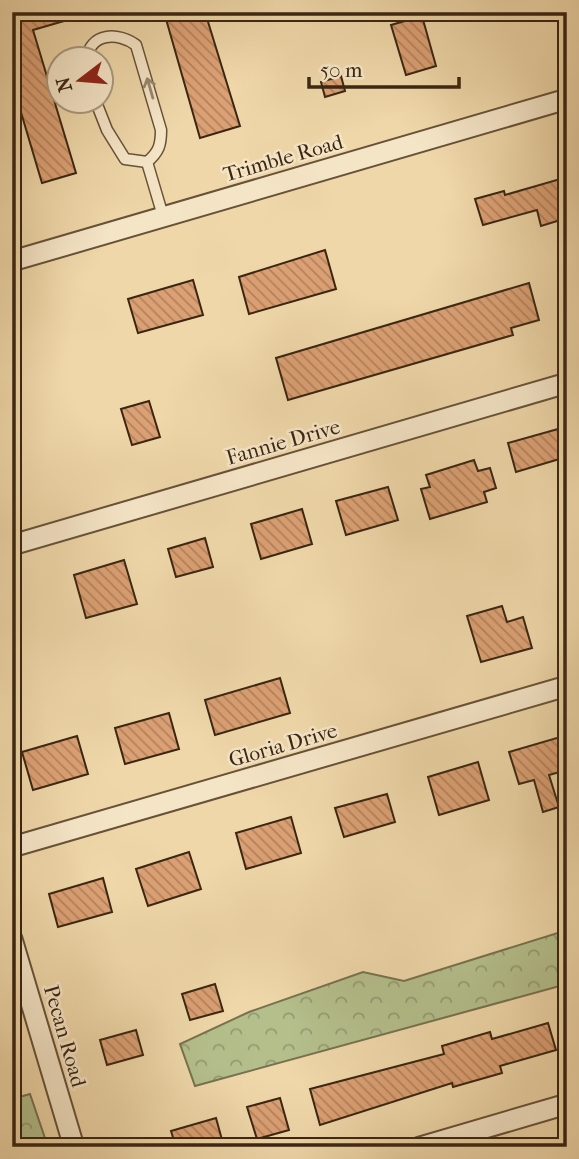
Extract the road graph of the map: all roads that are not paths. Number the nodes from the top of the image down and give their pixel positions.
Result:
1 (93, 46) edge
2 (567, 99) edge
3 (102, 116) edge
4 (147, 162) junction
5 (163, 216) junction
6 (12, 261) edge
7 (567, 383) edge
8 (12, 545) edge
9 (567, 686) edge
10 (12, 847) edge
11 (12, 939) edge
12 (567, 1104) edge
13 (74, 1147) edge
14 (420, 1147) edge

4 -> 1 lane
2 - 5 street, Trimble Road
3 - 4 lane
4 - 5 lane
5 - 6 street, Trimble Road
7 - 8 street, Fannie Drive
9 - 10 street, Gloria Drive
11 - 13 street, Pecan Road
12 - 14 street

